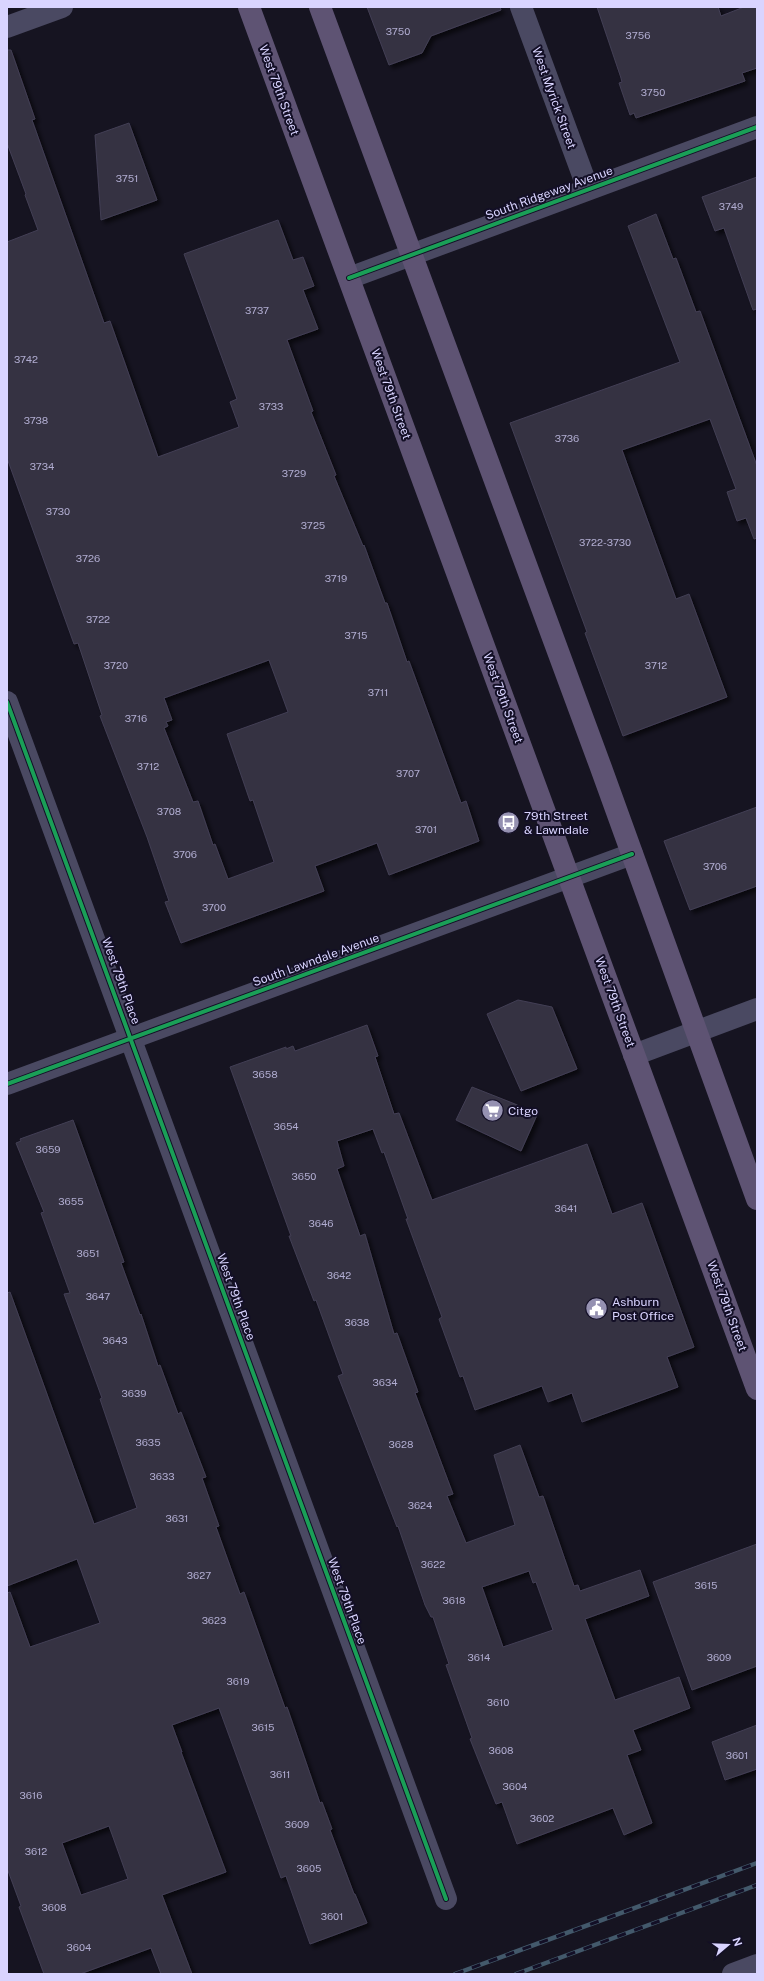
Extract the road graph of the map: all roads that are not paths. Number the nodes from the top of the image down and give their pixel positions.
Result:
1 (62, 7) edge
2 (249, 7) edge
3 (320, 7) edge
4 (521, 7) edge
5 (7, 27) edge
6 (757, 127) edge
7 (588, 189) junction
8 (410, 255) junction
9 (348, 278) junction
10 (7, 702) edge
11 (632, 854) junction
12 (569, 877) junction
13 (757, 1009) edge
14 (696, 1031) junction
15 (131, 1039) junction
16 (634, 1055) junction
17 (7, 1084) edge
18 (757, 1199) edge
19 (757, 1389) edge
20 (446, 1899) dead end
21 (757, 1965) edge
22 (733, 1974) edge

1 - 5 street
2 - 9 main road, West 79th Street
3 - 8 main road
4 - 7 street, West Myrick Street
6 - 7 street, South Ridgeway Avenue
7 - 8 street, South Ridgeway Avenue
8 - 9 street, South Ridgeway Avenue
8 - 11 main road
9 - 12 main road, West 79th Street
10 - 15 street, West 79th Place
11 - 12 street, South Lawndale Avenue
11 - 14 main road
12 - 15 street, South Lawndale Avenue
12 - 16 main road, West 79th Street
13 - 14 street
14 - 16 street
14 - 18 main road
15 - 17 street, South Lawndale Avenue
15 - 20 street, West 79th Place
16 - 19 main road, West 79th Street
21 - 22 street

